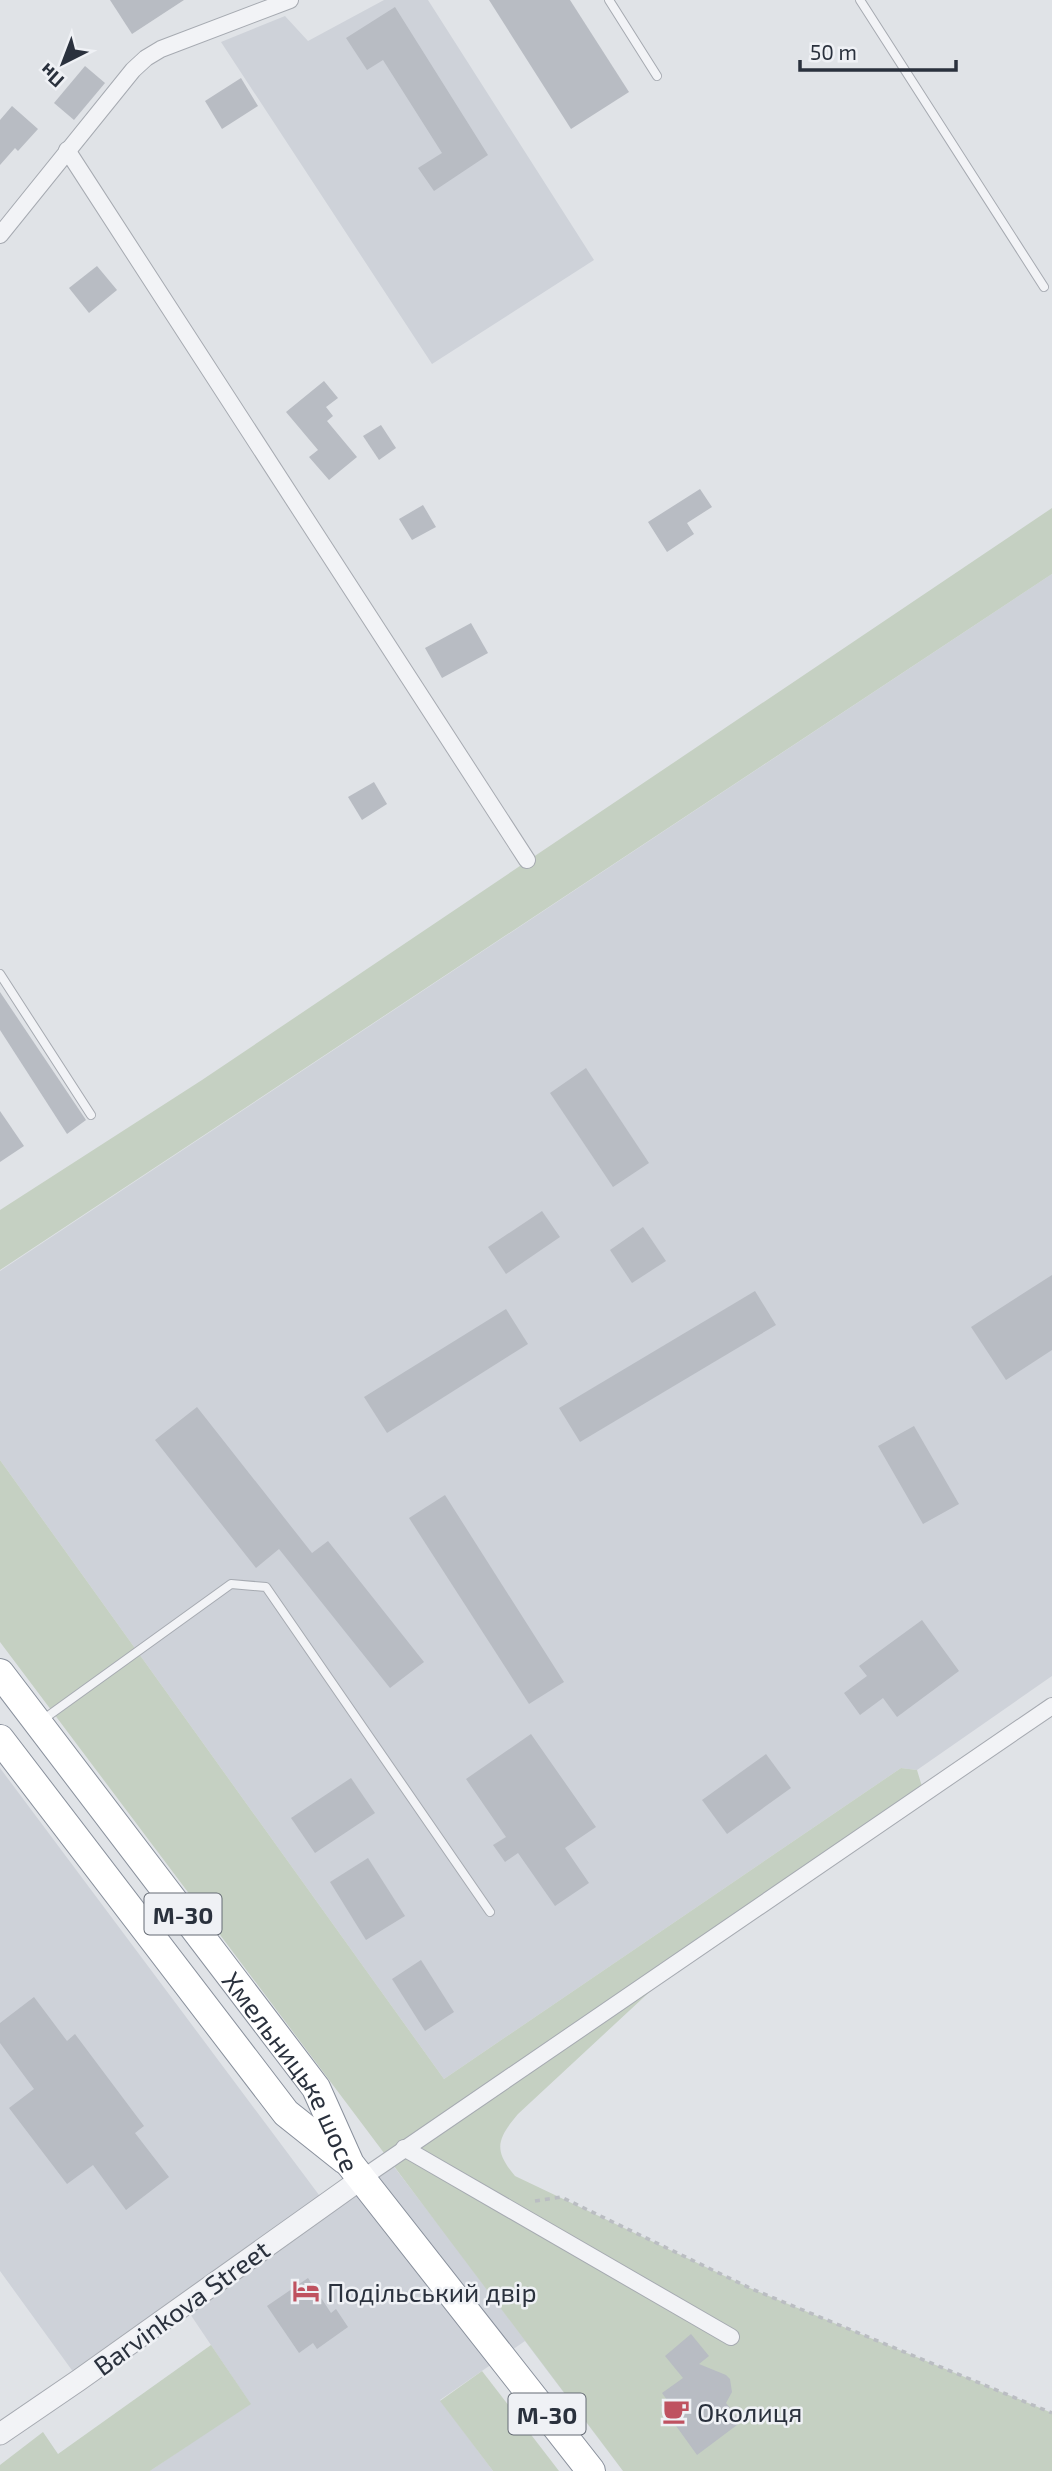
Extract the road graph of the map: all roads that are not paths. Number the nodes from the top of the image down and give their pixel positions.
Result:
1 (290, 0) edge
2 (609, 0) edge
3 (860, 0) edge
4 (656, 76) dead end
5 (67, 150) junction
6 (0, 235) edge
7 (1044, 287) dead end
8 (527, 860) dead end
9 (0, 974) edge
10 (91, 1115) dead end
11 (0, 1673) edge
12 (1052, 1706) edge
13 (39, 1723) junction
14 (0, 1739) edge
15 (490, 1912) dead end
16 (404, 2148) junction
17 (356, 2171) junction
18 (731, 2337) dead end
19 (0, 2434) edge
20 (591, 2471) edge

1 - 5 street
2 - 4 lane
3 - 7 lane
5 - 6 street
5 - 8 street
9 - 10 lane
11 - 13 highway, Хмельницьке шосе / М-30
12 - 16 street
13 - 15 lane
13 - 17 highway, Хмельницьке шосе / М-30
14 - 17 highway, Хмельницьке шосе / М-30
16 - 17 street
16 - 18 street
17 - 19 street, Barvinkova Street
17 - 20 highway, М-30

